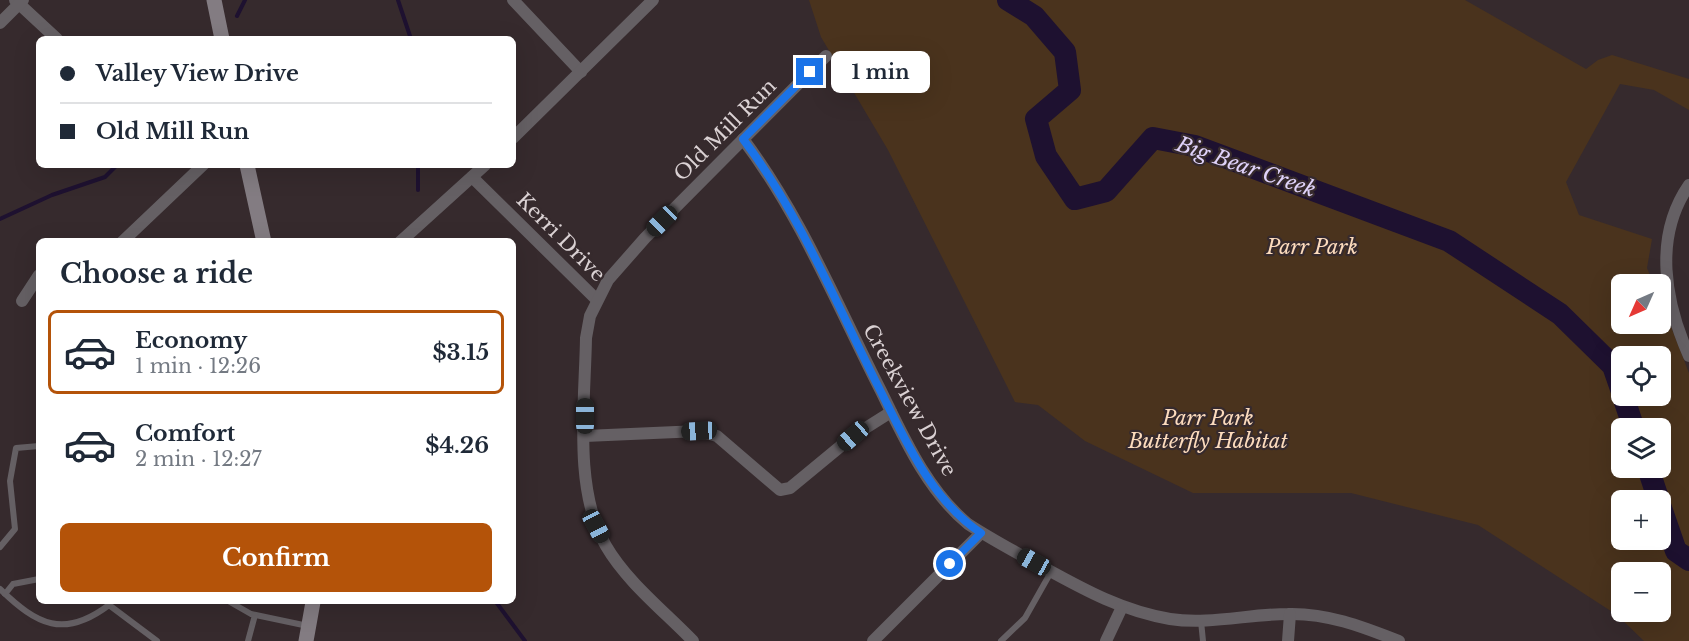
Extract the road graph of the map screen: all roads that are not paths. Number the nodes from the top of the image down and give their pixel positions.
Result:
1 (214, 0) edge
2 (513, 0) edge
3 (653, 0) edge
4 (19, 1) edge
5 (0, 23) edge
6 (54, 36) edge
7 (221, 36) edge
8 (826, 56) dead end
9 (581, 72) junction
10 (516, 135) edge
11 (743, 139) junction
12 (200, 168) edge
13 (248, 168) edge
14 (482, 168) edge
15 (472, 177) junction
16 (1689, 185) edge
17 (126, 238) edge
18 (263, 238) edge
19 (404, 238) edge
20 (36, 280) edge
21 (597, 300) junction
22 (22, 301) dead end
23 (1689, 356) edge
24 (891, 412) junction
25 (585, 436) junction
26 (36, 446) edge
27 (981, 533) junction
28 (0, 548) edge
29 (1051, 572) junction
30 (36, 580) edge
31 (3, 592) edge
32 (234, 604) edge
33 (313, 604) edge
34 (1122, 608) junction
35 (1290, 614) junction
36 (255, 615) junction
37 (1201, 620) junction
38 (307, 633) edge
39 (157, 641) edge
40 (248, 641) edge
41 (693, 641) edge
42 (873, 641) edge
43 (1001, 641) edge
44 (1106, 641) edge
45 (1203, 641) edge
46 (1288, 641) edge
47 (1399, 641) edge

1 - 7 street
2 - 9 street
3 - 9 street
4 - 5 street
4 - 6 street
8 - 11 street, Old Mill Run
9 - 10 street
11 - 21 street, Old Mill Run
11 - 24 street, Creekview Drive
12 - 17 street
13 - 18 street
14 - 15 street
15 - 19 street
15 - 21 street, Kerri Drive
16 - 23 street
20 - 22 street
21 - 25 street, Old Mill Run
24 - 25 street
24 - 27 street, Creekview Drive
25 - 41 street, Old Mill Run
26 - 28 lane
27 - 29 street, Creekview Drive
27 - 42 street
29 - 34 street, Creekview Drive
29 - 43 lane
30 - 31 lane
31 - 39 lane
32 - 36 lane
33 - 38 street
34 - 37 street, Creekview Drive
34 - 44 street
35 - 37 street, Creekview Drive
35 - 46 street
35 - 47 street, Creekview Drive
36 - 38 lane
36 - 40 lane
37 - 45 lane

